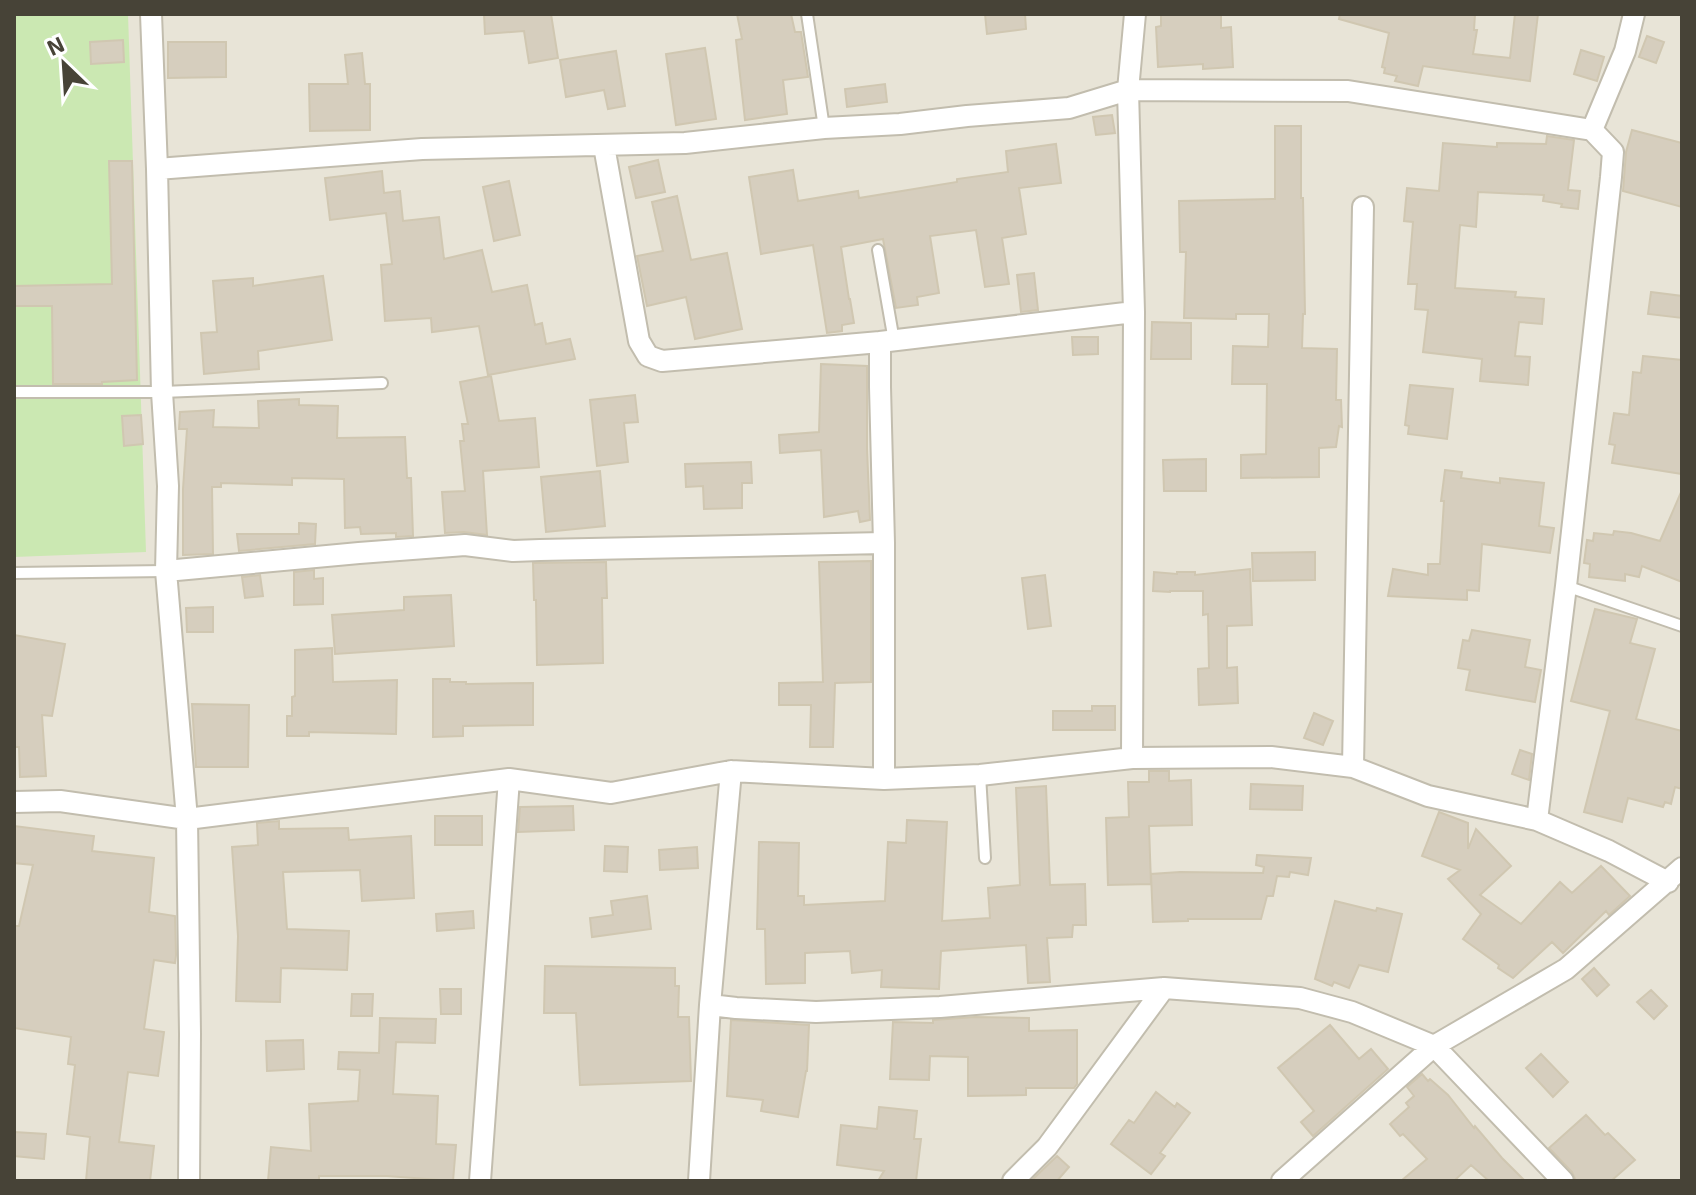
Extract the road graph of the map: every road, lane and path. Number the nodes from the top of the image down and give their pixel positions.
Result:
1 (151, 14) edge
2 (807, 14) edge
3 (1135, 14) edge
4 (1634, 14) edge
5 (1128, 90) junction
6 (824, 128) junction
7 (1592, 130) junction
8 (604, 146) junction
9 (157, 169) junction
10 (1363, 207) dead end
11 (878, 250) dead end
12 (1134, 312) junction
13 (887, 341) junction
14 (382, 383) dead end
15 (14, 392) edge
16 (162, 392) junction
17 (884, 543) junction
18 (166, 571) junction
19 (14, 573) edge
20 (1566, 586) junction
21 (1682, 626) edge
22 (1132, 758) junction
23 (1353, 767) junction
24 (731, 771) junction
25 (980, 775) junction
26 (509, 779) junction
27 (884, 779) junction
28 (14, 802) edge
29 (187, 819) junction
30 (1537, 820) junction
31 (985, 858) dead end
32 (1675, 875) edge
33 (1164, 988) junction
34 (710, 1005) junction
35 (1434, 1046) junction
36 (189, 1181) edge
37 (480, 1181) edge
38 (699, 1181) edge
39 (1013, 1181) edge
40 (1282, 1181) edge
41 (1563, 1181) edge

1 - 9 street
2 - 6 lane
3 - 5 street
4 - 7 street
5 - 6 street
5 - 7 street
5 - 12 street
6 - 8 street
7 - 20 street
8 - 9 street
8 - 13 street
9 - 16 street
10 - 23 street
11 - 13 lane
12 - 13 street
12 - 22 street
13 - 17 street
14 - 16 lane
15 - 16 lane
16 - 18 street
17 - 18 street
17 - 27 street
18 - 19 lane
18 - 29 street
20 - 21 lane
20 - 30 street
22 - 23 street
22 - 25 street
23 - 30 street
24 - 26 street
24 - 27 street
24 - 34 street
25 - 27 street
25 - 31 lane
26 - 29 street
26 - 37 street
28 - 29 street
29 - 36 street
30 - 32 street
32 - 35 street
33 - 34 street
33 - 35 street
33 - 39 street
34 - 38 street
35 - 40 street
35 - 41 street

